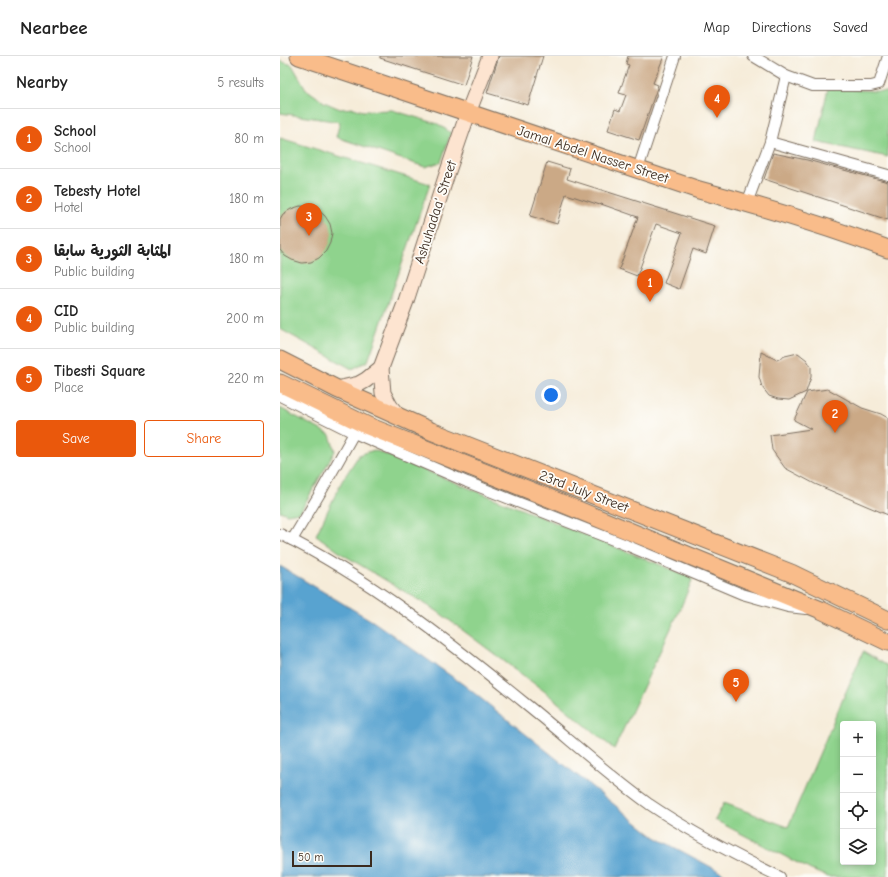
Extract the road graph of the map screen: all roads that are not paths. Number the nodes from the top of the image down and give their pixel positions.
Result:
1 (299, 56) edge
2 (490, 56) edge
3 (675, 56) edge
4 (753, 56) edge
5 (888, 56) edge
6 (326, 60) edge
7 (786, 76) junction
8 (468, 113) junction
9 (770, 142) junction
10 (638, 169) junction
11 (888, 175) edge
12 (747, 203) junction
13 (888, 249) edge
14 (280, 360) edge
15 (380, 368) junction
16 (280, 383) edge
17 (337, 389) junction
18 (280, 396) edge
19 (398, 416) junction
20 (354, 433) junction
21 (461, 471) junction
22 (280, 534) edge
23 (292, 540) junction
24 (887, 619) edge
25 (882, 639) edge
26 (780, 877) edge

1 - 6 main road, Jamal Abdel Nasser Street
2 - 8 street, Ashuhadaa' Street
3 - 10 street
4 - 7 street
5 - 7 street
6 - 8 main road, Jamal Abdel Nasser Street
7 - 9 street
8 - 10 main road, Jamal Abdel Nasser Street
8 - 15 street, Ashuhadaa' Street
9 - 11 street
9 - 12 street
10 - 12 main road, Jamal Abdel Nasser Street
12 - 13 main road, Jamal Abdel Nasser Street
14 - 17 main road, 23rd July Street
15 - 17 street, Ashuhadaa' Street
15 - 19 street, Ashuhadaa' Street
16 - 21 main road, 23rd July Street
17 - 19 main road, 23rd July Street
18 - 20 street
19 - 24 main road, 23rd July Street
20 - 21 street
20 - 23 street
21 - 25 main road, 23rd July Street
22 - 23 street
23 - 26 street
24 - 25 main road

